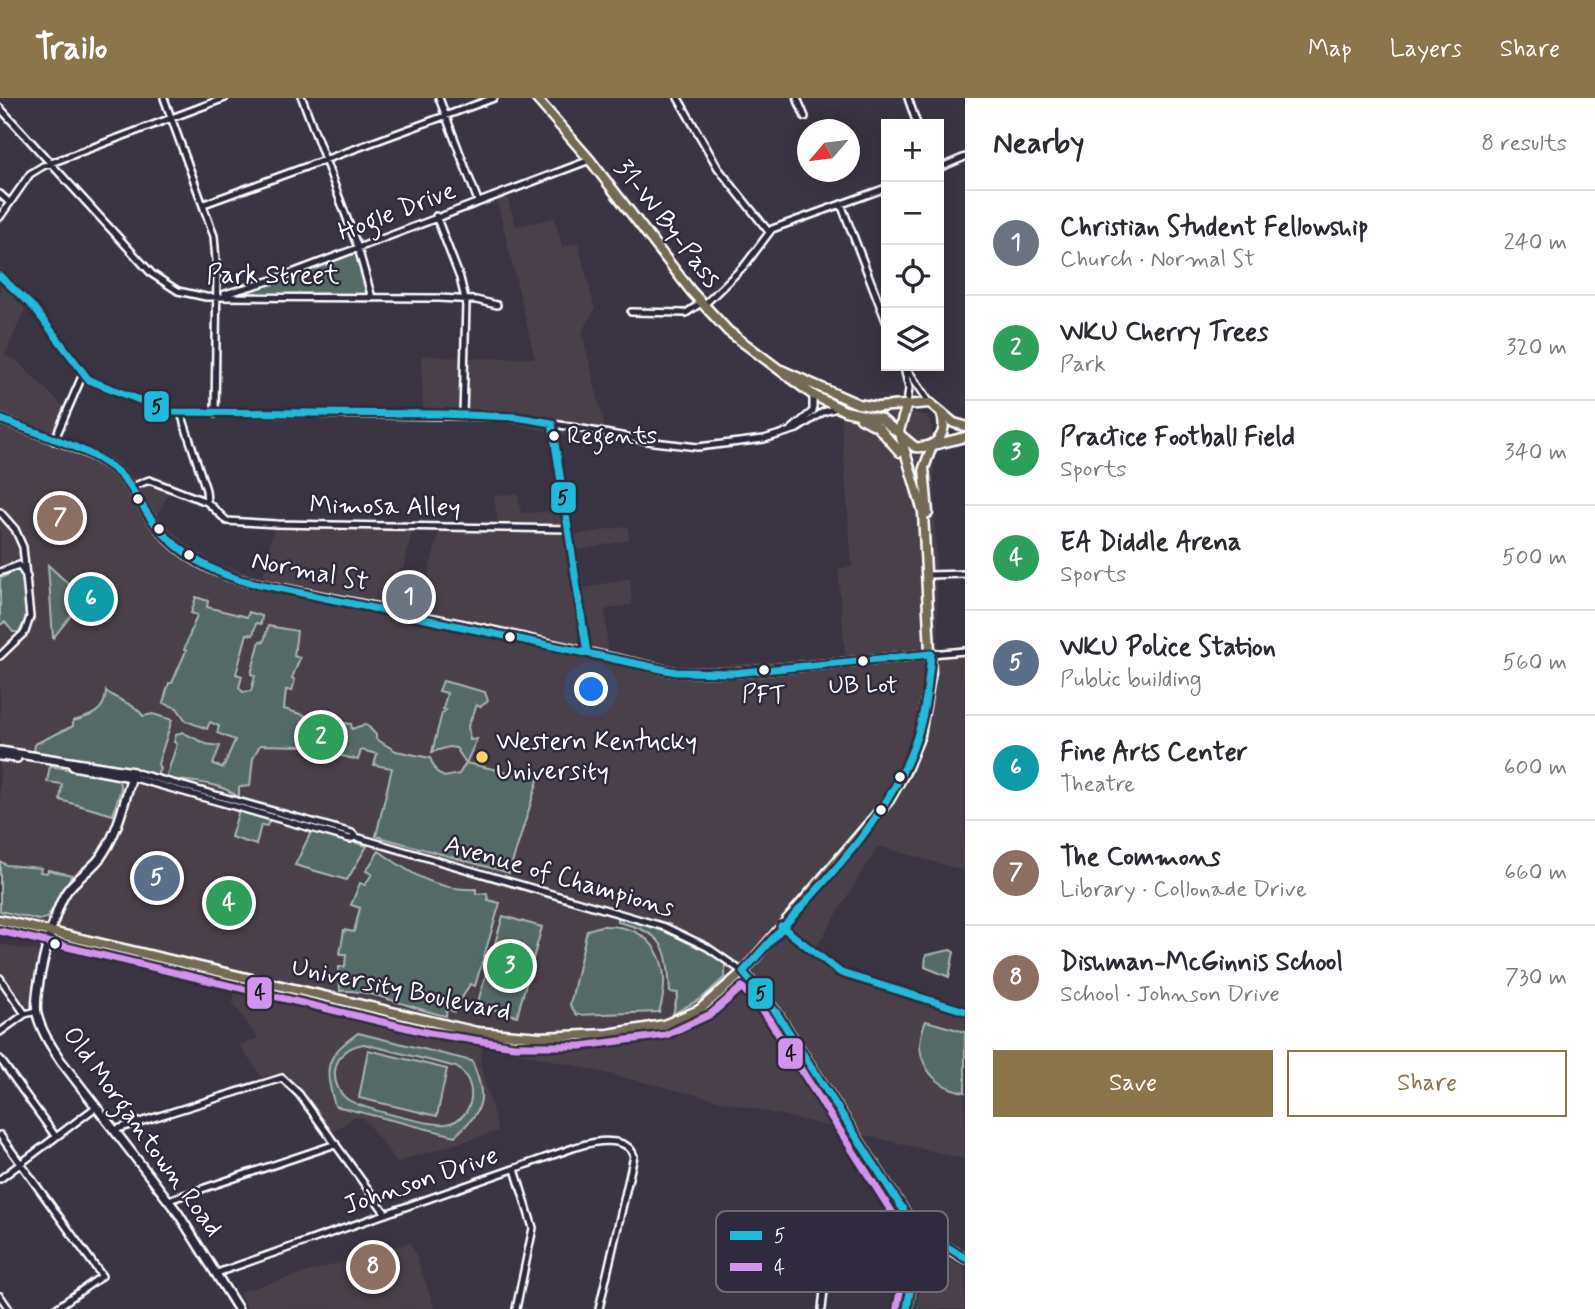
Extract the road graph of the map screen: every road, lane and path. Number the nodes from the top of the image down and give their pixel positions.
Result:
1 (164, 98) edge
2 (225, 98) edge
3 (302, 98) edge
4 (439, 98) edge
5 (494, 98) edge
6 (536, 98) edge
7 (678, 98) edge
8 (797, 98) edge
9 (908, 98) edge
10 (0, 108) edge
11 (446, 115) junction
12 (171, 117) junction
13 (805, 117) dead end
14 (915, 119) edge
15 (965, 158) edge
16 (590, 160) junction
17 (324, 161) junction
18 (50, 163) junction
19 (944, 166) edge
20 (881, 190) edge
21 (0, 194) edge
22 (478, 201) junction
23 (10, 203) junction
24 (204, 204) junction
25 (841, 204) junction
26 (436, 216) junction
27 (0, 217) edge
28 (769, 232) junction
29 (358, 248) junction
30 (0, 276) edge
31 (216, 296) junction
32 (372, 298) junction
33 (466, 299) junction
34 (496, 304) dead end
35 (702, 304) junction
36 (881, 308) edge
37 (631, 312) dead end
38 (775, 367) junction
39 (905, 371) edge
40 (908, 371) edge
41 (83, 374) junction
42 (813, 395) junction
43 (930, 403) junction
44 (906, 404) junction
45 (841, 409) junction
46 (941, 412) junction
47 (181, 413) junction
48 (215, 414) junction
49 (463, 415) junction
50 (0, 421) edge
51 (552, 424) junction
52 (965, 426) edge
53 (792, 429) junction
54 (900, 436) junction
55 (965, 437) edge
56 (54, 441) junction
57 (933, 445) junction
58 (909, 465) junction
59 (132, 487) junction
60 (207, 502) junction
61 (0, 512) edge
62 (569, 529) junction
63 (0, 572) edge
64 (965, 574) edge
65 (928, 575) junction
66 (28, 580) junction
67 (965, 652) edge
68 (587, 653) junction
69 (931, 654) junction
70 (0, 656) edge
71 (0, 753) edge
72 (132, 775) junction
73 (0, 920) edge
74 (781, 926) junction
75 (51, 932) junction
76 (743, 972) junction
77 (0, 978) edge
78 (37, 1011) junction
79 (965, 1012) edge
80 (25, 1014) junction
81 (0, 1031) edge
82 (0, 1059) edge
83 (96, 1107) junction
84 (114, 1130) junction
85 (0, 1135) edge
86 (56, 1137) junction
87 (336, 1144) junction
88 (20, 1164) junction
89 (516, 1169) junction
90 (0, 1179) edge
91 (169, 1200) junction
92 (903, 1211) edge
93 (386, 1214) junction
94 (948, 1248) edge
95 (965, 1258) edge
96 (217, 1273) junction
97 (0, 1296) edge
98 (9, 1309) edge
99 (55, 1309) edge
100 (238, 1309) edge
101 (516, 1309) edge
102 (599, 1309) edge

1 - 12 street
2 - 12 street
3 - 17 street
4 - 11 street
5 - 11 street
6 - 16 main road, 31-W By-Pass
7 - 28 street
8 - 13 street
9 - 14 street
10 - 18 street, Park Street
11 - 17 street
11 - 22 street
12 - 18 street
12 - 24 street
15 - 19 street
16 - 22 street, Hogle Drive
16 - 35 main road, 31-W By-Pass
17 - 24 street
17 - 29 street
18 - 23 street
18 - 31 street, Park Street
20 - 25 street
21 - 23 street
22 - 26 street, Hogle Drive
23 - 27 street
24 - 31 street
25 - 28 street
25 - 36 street
26 - 29 street, Hogle Drive
26 - 33 street
28 - 35 street
29 - 31 street, Hogle Drive
29 - 32 street
30 - 41 street
31 - 32 street, Park Street
31 - 48 street
32 - 33 street, Park Street
33 - 34 street, Park Street
33 - 49 street
35 - 37 street
35 - 38 main road, 31-W By-Pass
38 - 42 main road, 31-W By-Pass
38 - 44 main road, 31-W By-Pass
39 - 44 street
40 - 43 street
41 - 47 street
41 - 56 street
42 - 45 main road, 31-W By-Pass
42 - 53 street
43 - 44 main road
43 - 46 main road
44 - 54 main road
45 - 53 street
45 - 54 main road, 31-W By-Pass
45 - 58 main road
46 - 52 main road
46 - 57 main road
47 - 48 street
47 - 60 street
48 - 49 street
49 - 51 street
50 - 56 street, Normal St
51 - 53 street
51 - 62 street
54 - 57 main road
54 - 58 main road, University Boulevard
55 - 57 main road
56 - 59 street, Normal St
57 - 65 main road, University Boulevard
58 - 65 main road, University Boulevard
59 - 60 street, Mimosa Alley
59 - 68 street, Normal St
60 - 62 street, Mimosa Alley
61 - 66 street
62 - 68 street
63 - 66 street
64 - 65 street
65 - 69 main road, University Boulevard
66 - 70 street
67 - 69 street
68 - 69 street, Normal St
69 - 74 main road, University Boulevard
71 - 72 street
72 - 75 street, Old Morgantown Road
72 - 76 street, Avenue of Champions
73 - 75 main road, University Boulevard
74 - 76 main road, University Boulevard
74 - 79 street
75 - 76 main road, University Boulevard
75 - 78 street, Old Morgantown Road
76 - 92 main road
77 - 80 street
78 - 80 street
78 - 83 street, Old Morgantown Road
80 - 81 street
82 - 86 street
83 - 84 street, Old Morgantown Road
83 - 86 street
84 - 87 street
84 - 91 street, Old Morgantown Road
85 - 88 street
86 - 88 street
87 - 91 street
87 - 93 street
88 - 90 street
88 - 99 street
89 - 93 street, Johnson Drive
89 - 101 street
89 - 102 street, Johnson Drive
91 - 96 street, Old Morgantown Road
93 - 96 street, Johnson Drive
94 - 95 main road
96 - 100 street, Old Morgantown Road
97 - 98 street

